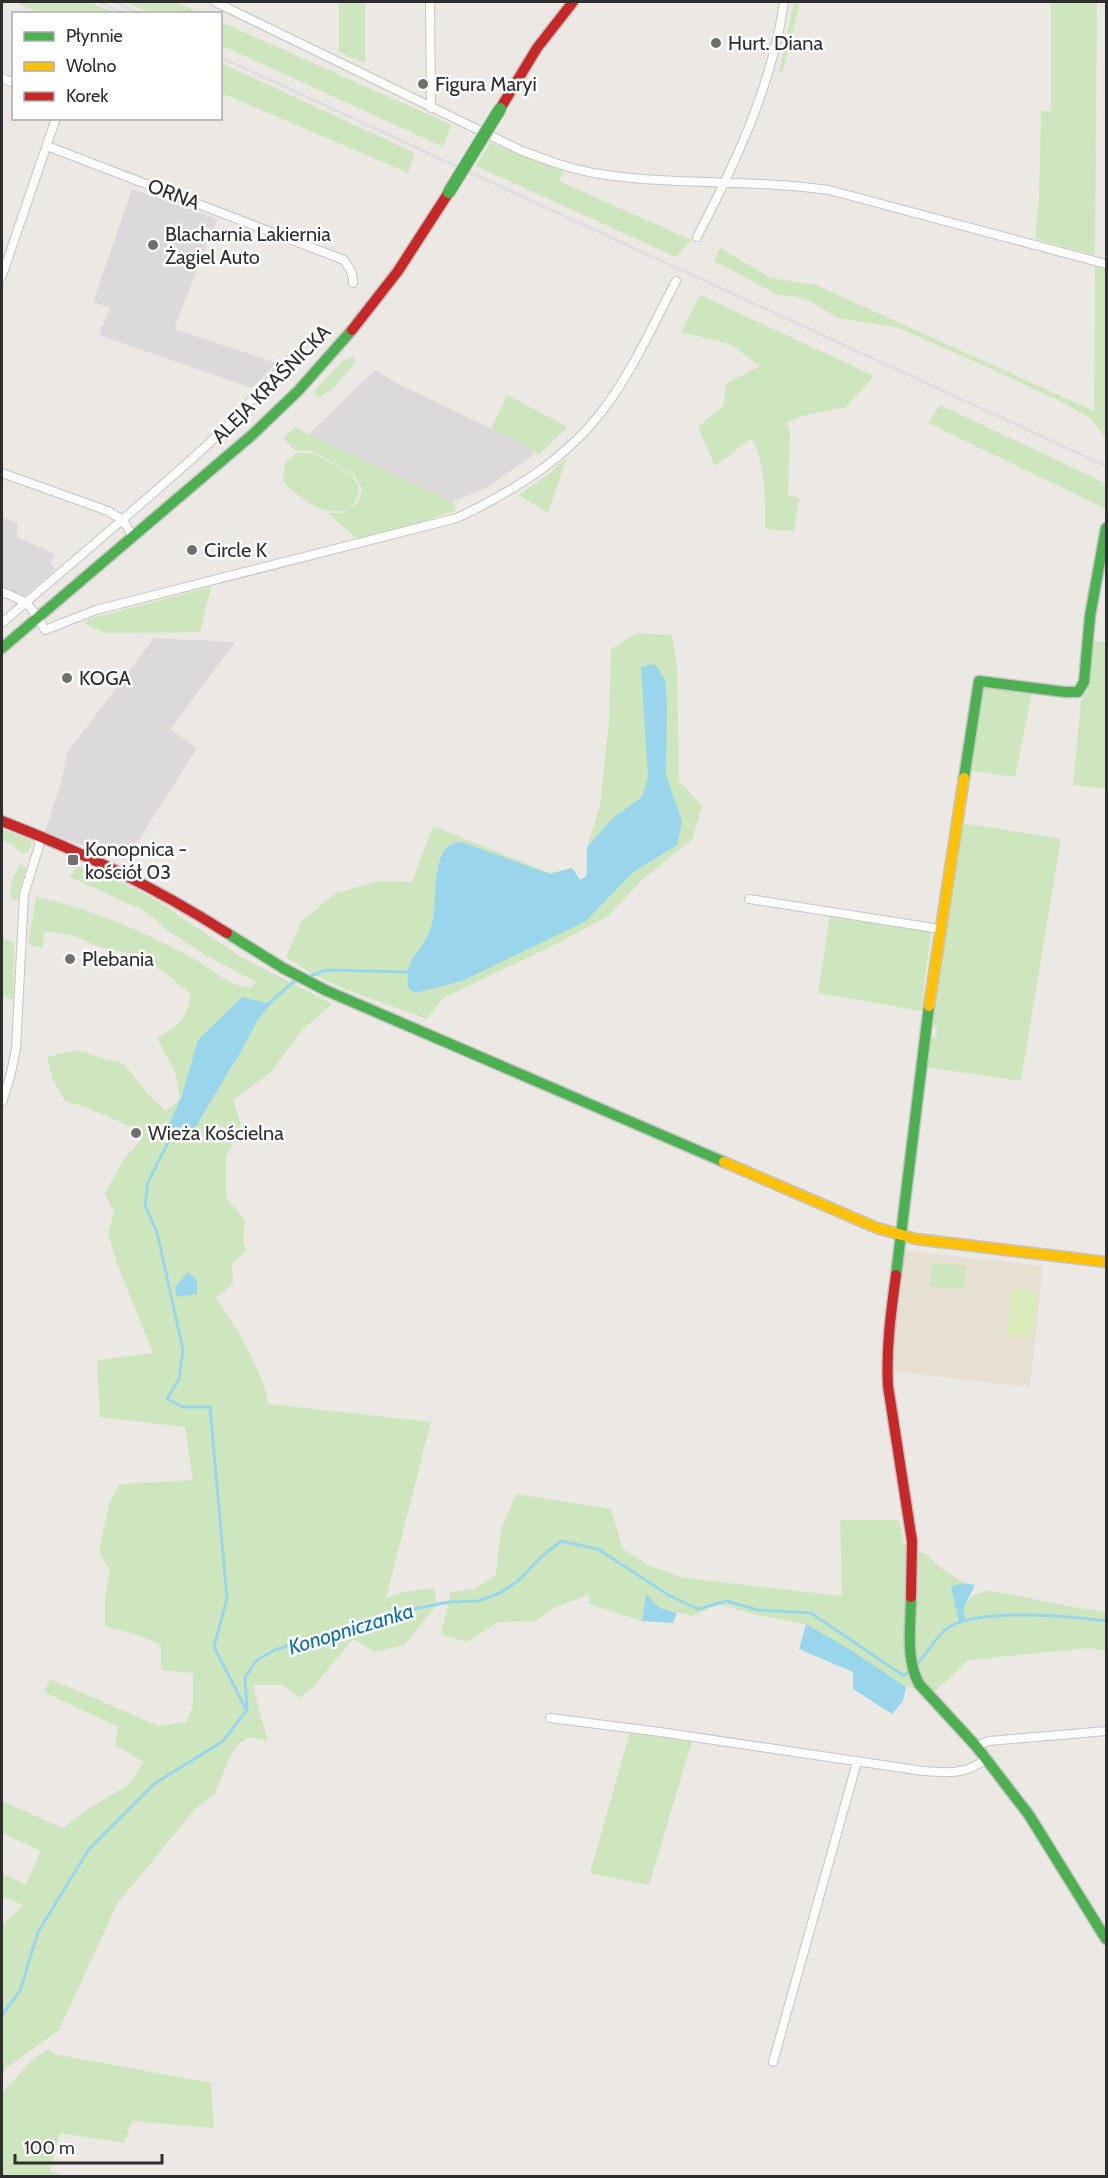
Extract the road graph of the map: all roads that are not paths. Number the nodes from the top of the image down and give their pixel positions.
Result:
1 (214, 2) edge
2 (430, 2) edge
3 (573, 2) edge
4 (784, 2) edge
5 (431, 108) junction
6 (55, 120) edge
7 (46, 146) junction
8 (725, 183) junction
9 (697, 237) dead end
10 (1107, 264) edge
11 (2, 276) edge
12 (676, 281) dead end
13 (352, 283) dead end
14 (288, 361) dead end
15 (2, 473) edge
16 (123, 520) junction
17 (1107, 528) edge
18 (133, 537) junction
19 (2, 592) edge
20 (26, 602) junction
21 (38, 617) junction
22 (2, 623) edge
23 (2, 648) edge
24 (2, 821) edge
25 (39, 836) junction
26 (749, 899) dead end
27 (940, 929) junction
28 (2, 1102) edge
29 (900, 1236) junction
30 (1107, 1262) edge
31 (550, 1718) dead end
32 (1107, 1731) edge
33 (976, 1746) junction
34 (987, 1758) junction
35 (857, 1762) junction
36 (1107, 1939) edge
37 (773, 2062) dead end

1 - 5 street
2 - 5 street
3 - 18 street, ALEJA KRAŚNICKA, bridge
4 - 8 street
5 - 8 street
6 - 7 street
7 - 11 street
7 - 13 street, ORNA
8 - 9 street
8 - 10 street
12 - 21 street
14 - 16 street
15 - 16 street
16 - 18 street
16 - 20 street
17 - 27 street
18 - 21 street, ALEJA KRAŚNICKA
19 - 20 street
20 - 21 street
20 - 22 street
21 - 23 street
24 - 25 street
25 - 28 street
25 - 29 street
26 - 27 street
27 - 29 street
29 - 30 street
29 - 33 street
31 - 35 street
32 - 33 street
33 - 34 street
34 - 35 street
34 - 36 street
35 - 37 street

